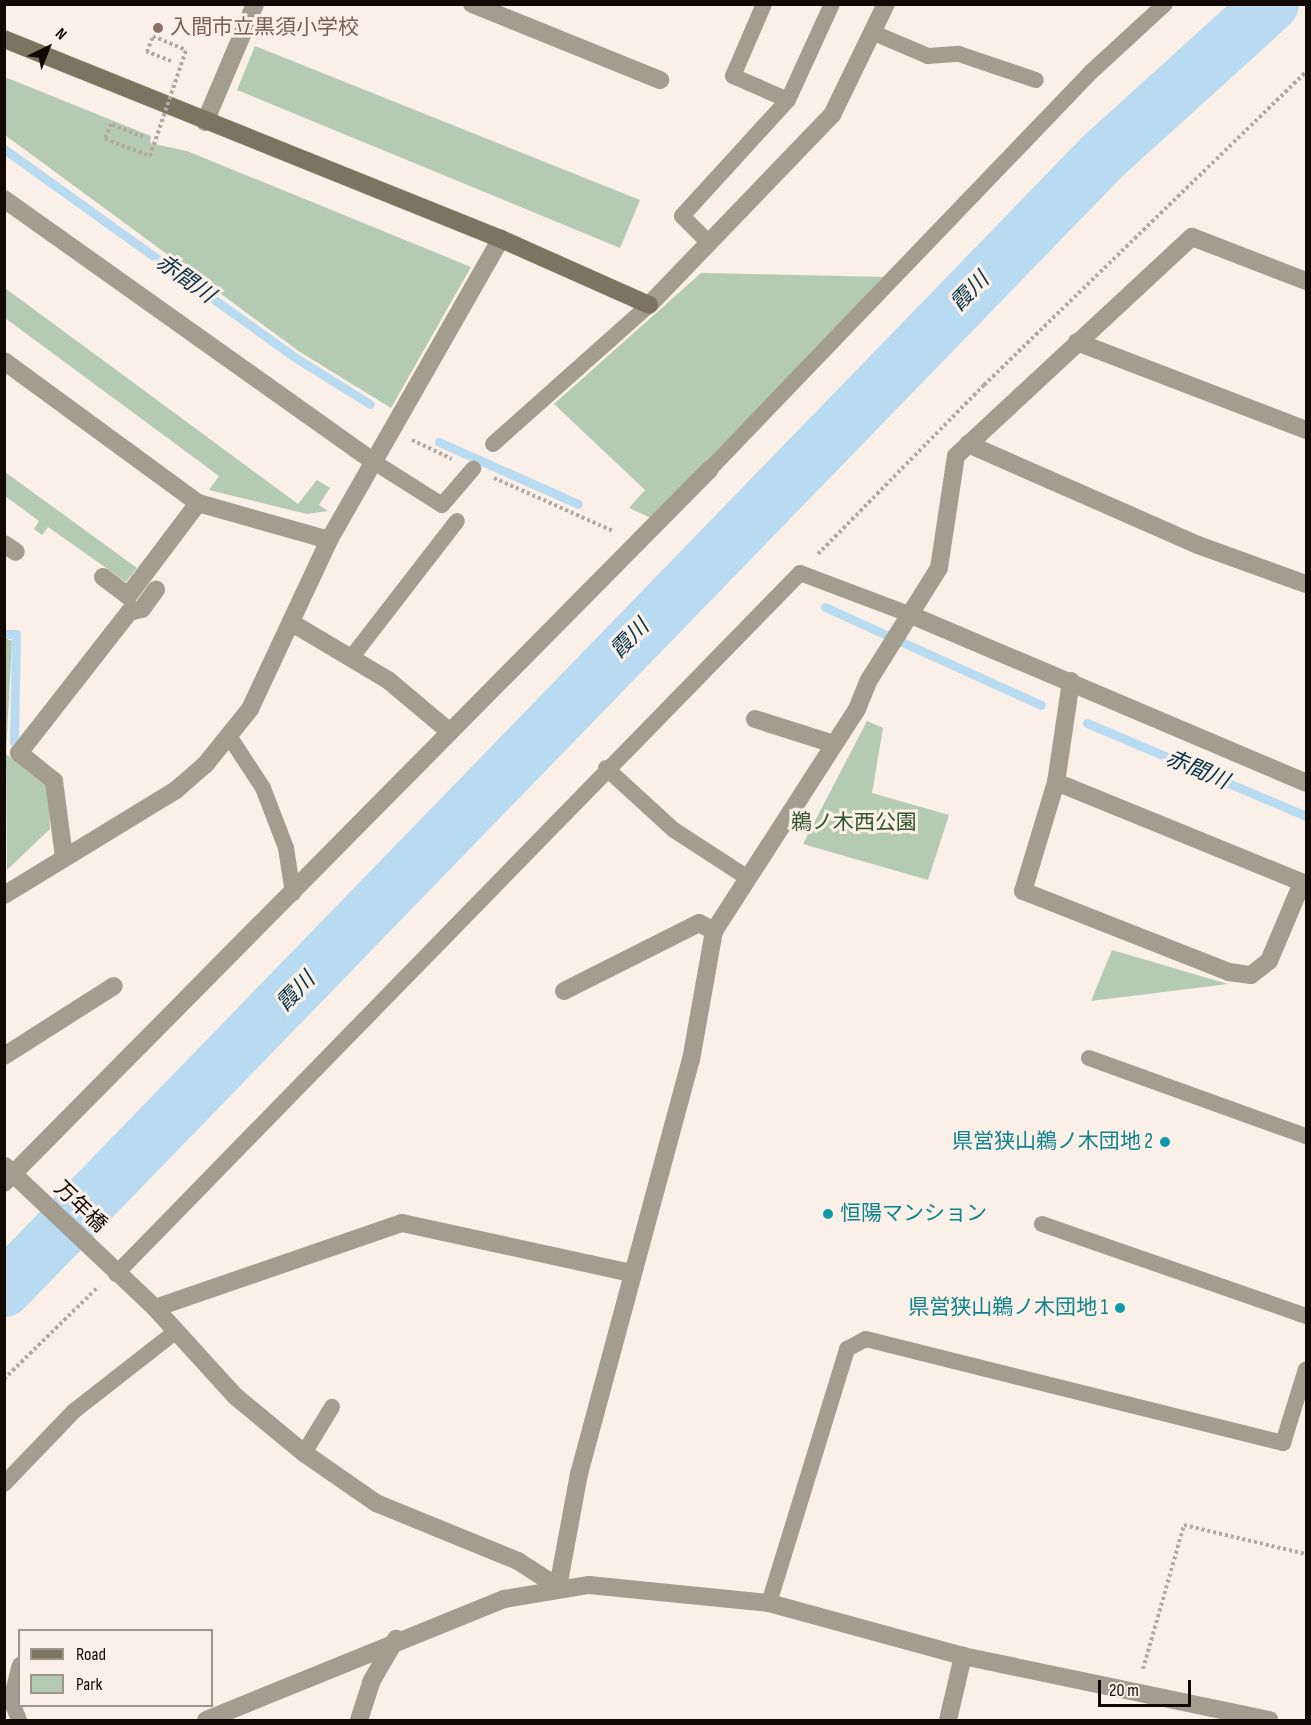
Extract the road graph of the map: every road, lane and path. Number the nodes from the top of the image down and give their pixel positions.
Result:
1 (255, 4) edge
2 (472, 4) edge
3 (764, 4) edge
4 (832, 4) edge
5 (886, 4) edge
6 (1160, 7) edge
7 (874, 33) junction
8 (4, 39) edge
9 (171, 61) dead end
10 (1306, 72) edge
11 (660, 80) dead end
12 (1036, 80) dead end
13 (788, 100) junction
14 (205, 122) junction
15 (143, 137) dead end
16 (4, 199) edge
17 (501, 239) junction
18 (709, 243) junction
19 (1305, 275) edge
20 (649, 305) junction
21 (1077, 342) junction
22 (4, 361) edge
23 (1306, 430) edge
24 (393, 431) junction
25 (492, 444) dead end
26 (968, 444) junction
27 (375, 462) junction
28 (473, 469) junction
29 (710, 469) joint
30 (198, 503) junction
31 (457, 521) dead end
32 (329, 540) junction
33 (637, 542) junction
34 (800, 573) junction
35 (102, 578) dead end
36 (1306, 584) edge
37 (156, 590) dead end
38 (911, 615) junction
39 (292, 623) junction
40 (351, 658) junction
41 (1071, 681) junction
42 (755, 718) dead end
43 (450, 732) junction
44 (229, 736) junction
45 (834, 744) junction
46 (606, 768) junction
47 (1056, 782) junction
48 (1306, 783) edge
49 (64, 856) junction
50 (748, 878) junction
51 (1304, 883) edge
52 (293, 893) junction
53 (4, 895) edge
54 (714, 931) junction
55 (114, 986) dead end
56 (564, 991) dead end
57 (4, 1056) edge
58 (1089, 1058) dead end
59 (1306, 1136) edge
60 (7, 1175) edge
61 (1042, 1224) dead end
62 (116, 1274) junction
63 (631, 1274) junction
64 (154, 1308) junction
65 (1306, 1316) edge
66 (175, 1332) junction
67 (1306, 1369) edge
68 (4, 1379) edge
69 (332, 1407) dead end
70 (304, 1453) junction
71 (4, 1484) edge
72 (1306, 1554) edge
73 (558, 1587) junction
74 (769, 1603) junction
75 (396, 1639) junction
76 (963, 1656) junction
77 (18, 1673) edge
78 (1136, 1696) junction
79 (19, 1720) edge
80 (206, 1720) edge
81 (359, 1720) edge
82 (948, 1720) edge
83 (1269, 1720) edge

1 - 14 street
2 - 11 street
3 - 13 lane
4 - 13 lane
5 - 7 street
6 - 29 lane
7 - 12 lane
7 - 18 street
8 - 14 street
9 - 15 path, bridge
10 - 34 path
13 - 18 lane
14 - 17 street
16 - 27 street
17 - 20 street
17 - 24 street
18 - 20 street
19 - 21 street
20 - 25 lane
21 - 23 street
21 - 26 street
22 - 30 street
24 - 27 street
24 - 28 path
26 - 36 street
26 - 38 street
27 - 28 lane
27 - 32 street
28 - 33 path
29 - 33 street
30 - 32 street
30 - 35 street
31 - 40 lane
32 - 39 street
33 - 43 street
34 - 38 lane
34 - 46 lane
37 - 49 street
38 - 41 street
38 - 45 street
39 - 40 street
39 - 44 street
40 - 43 street
41 - 47 street
41 - 48 street
42 - 45 street
43 - 52 street
44 - 49 street
44 - 52 lane
45 - 50 street
46 - 50 lane
46 - 62 lane
47 - 51 street
47 - 51 street
49 - 53 street
50 - 54 street
52 - 60 street
54 - 56 street
54 - 63 street
55 - 57 street
58 - 59 lane
60 - 62 street, 万年橋
61 - 65 lane
62 - 64 street, 万年橋
62 - 68 path
63 - 64 street
63 - 73 street
64 - 66 street, 万年橋
66 - 70 street, 万年橋
66 - 71 lane
67 - 74 lane
69 - 70 lane
70 - 73 street, 万年橋
72 - 78 path
73 - 74 street
73 - 75 street
74 - 76 street
75 - 80 street
75 - 81 street
76 - 78 street
76 - 82 street
77 - 79 lane
78 - 83 street

